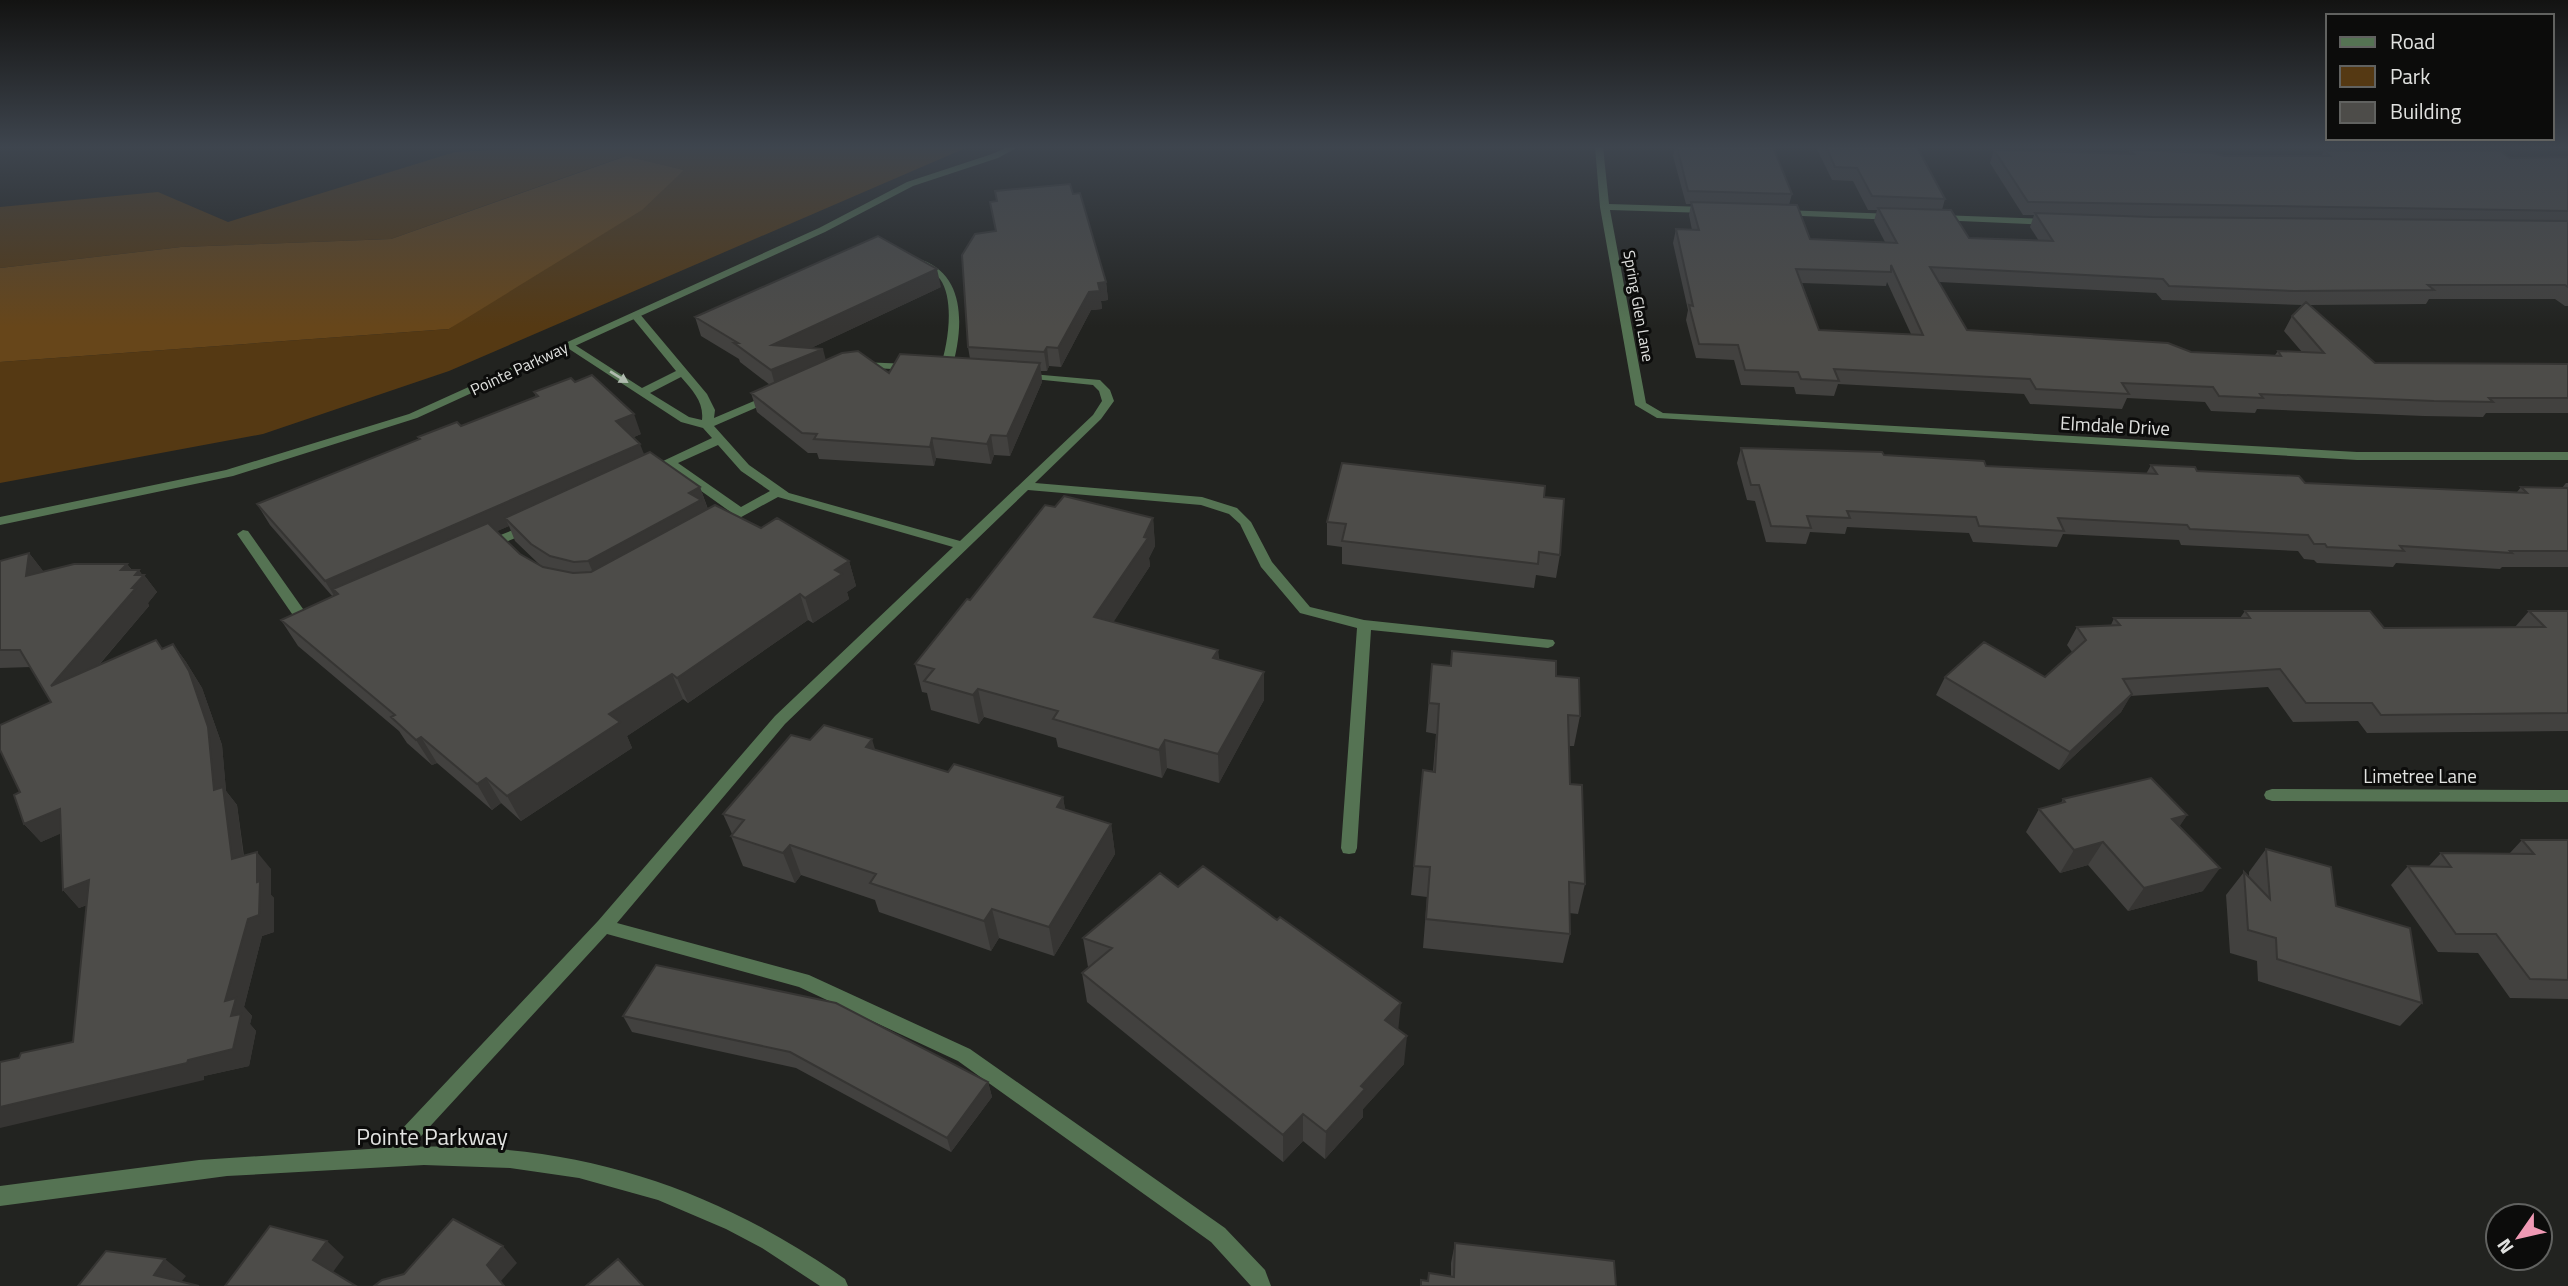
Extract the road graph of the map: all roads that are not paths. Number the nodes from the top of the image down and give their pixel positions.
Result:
1 (866, 207) edge
2 (1605, 207) joint
3 (1716, 211) edge
4 (1772, 212) edge
5 (1910, 217) edge
6 (1924, 218) edge
7 (2063, 222) edge
8 (912, 258) edge
9 (635, 315) junction
10 (568, 345) junction
11 (844, 367) edge
12 (683, 372) junction
13 (1012, 374) edge
14 (642, 392) junction
15 (779, 393) edge
16 (1661, 416) joint
17 (707, 425) junction
18 (718, 440) junction
19 (2568, 456) edge
20 (670, 463) junction
21 (634, 479) edge
22 (1023, 486) junction
23 (778, 492) junction
24 (741, 513) junction
25 (0, 521) edge
26 (539, 523) edge
27 (706, 532) edge
28 (243, 534) dead end
29 (502, 544) edge
30 (963, 546) junction
31 (323, 620) edge
32 (1364, 625) junction
33 (1548, 643) dead end
34 (2272, 796) dead end
35 (2568, 796) edge
36 (1349, 848) dead end
37 (604, 926) junction
38 (389, 1157) junction
39 (0, 1196) edge
40 (838, 1286) edge
41 (1261, 1286) edge

1 - 9 street, Pointe Parkway
2 - 3 street
2 - 16 street, Spring Glen Lane
4 - 5 street
6 - 7 street
8 - 11 street
9 - 10 street, Pointe Parkway
9 - 12 street
10 -> 14 street
10 - 25 street, Pointe Parkway
12 - 14 street
12 - 17 street
13 - 22 street
14 - 17 street
15 - 17 street
16 - 19 street, Elmdale Drive
17 - 18 street
18 - 20 street
18 - 23 street
20 - 21 street
20 - 24 street
22 - 30 street
22 - 32 street
23 - 24 street
23 - 30 street
24 - 27 street
26 - 29 street
28 - 31 street
30 - 37 street
32 - 33 street
32 - 36 street
34 - 35 street, Limetree Lane
37 - 38 street
37 - 41 street
38 - 39 street, Pointe Parkway
38 - 40 street, Pointe Parkway

